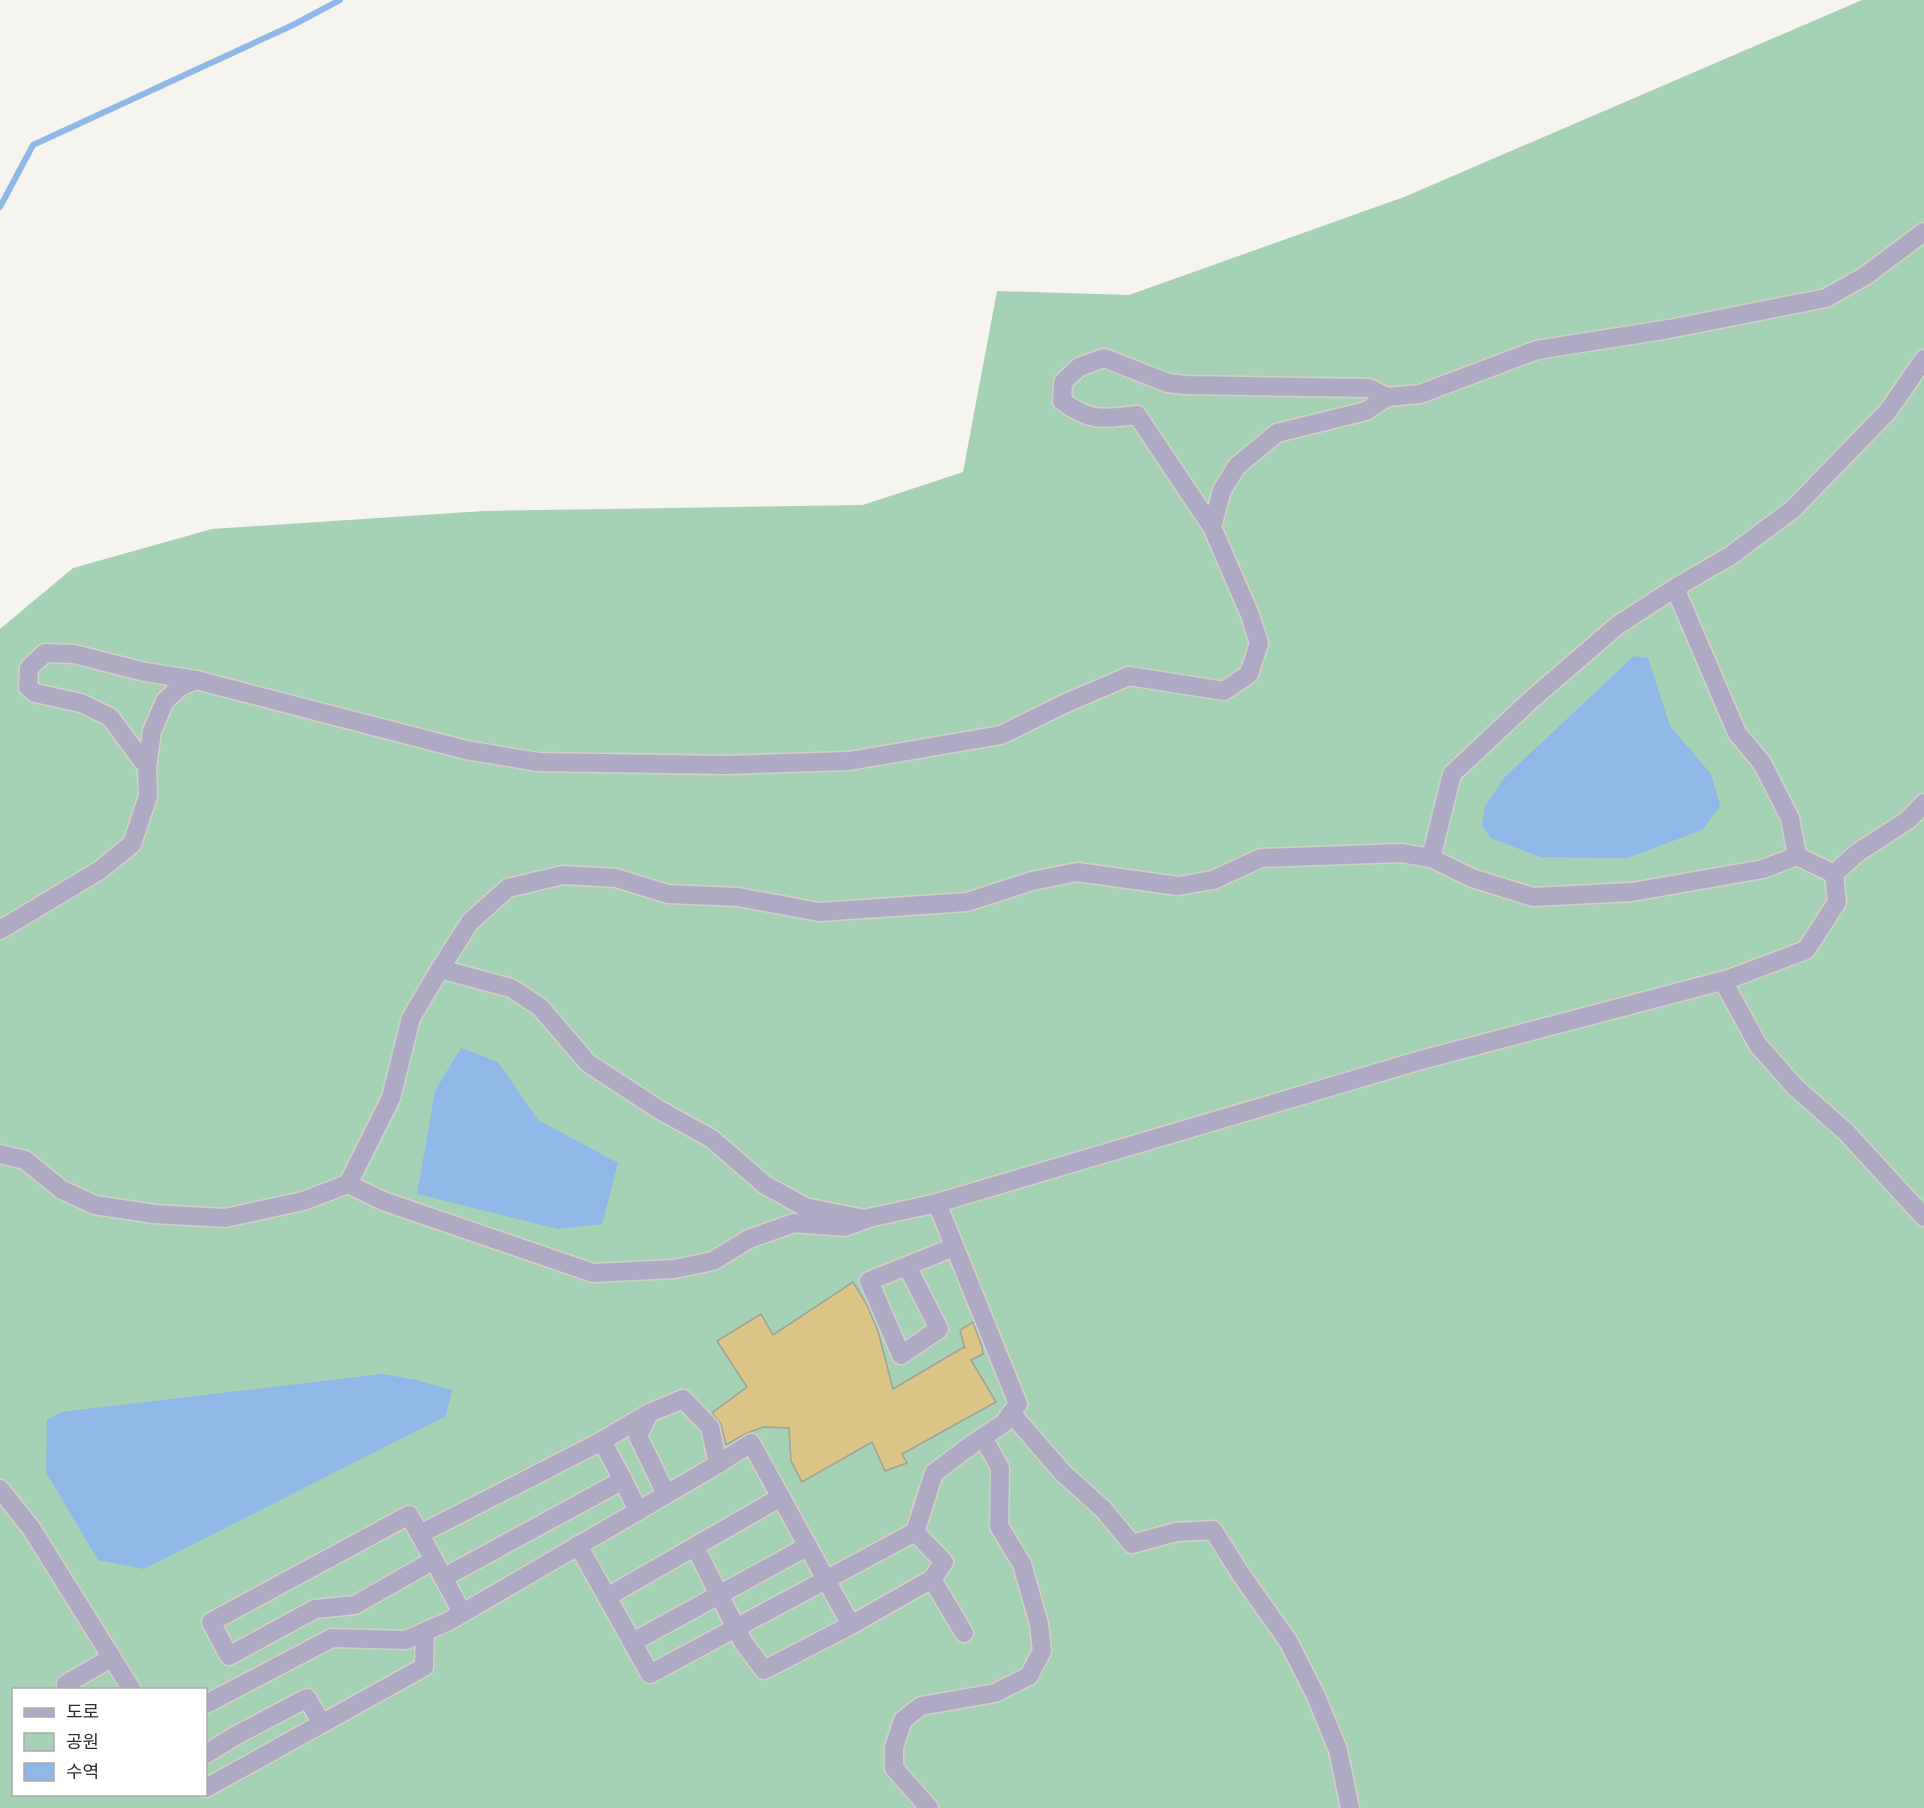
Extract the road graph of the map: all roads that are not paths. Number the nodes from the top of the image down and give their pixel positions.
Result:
1 (1924, 232) edge
2 (1924, 359) edge
3 (1387, 397) junction
4 (1212, 526) junction
5 (1675, 588) junction
6 (196, 680) junction
7 (147, 767) junction
8 (1924, 803) edge
9 (1797, 856) junction
10 (1431, 858) junction
11 (1834, 874) junction
12 (0, 930) edge
13 (440, 969) junction
14 (1723, 981) junction
15 (0, 1154) edge
16 (348, 1184) junction
17 (937, 1203) junction
18 (1924, 1217) edge
19 (869, 1218) junction
20 (954, 1247) junction
21 (907, 1266) junction
22 (649, 1413) junction
23 (1011, 1413) junction
24 (983, 1437) junction
25 (602, 1441) junction
26 (718, 1464) junction
27 (623, 1480) junction
28 (0, 1489) edge
29 (666, 1494) junction
30 (781, 1497) junction
31 (638, 1511) junction
32 (915, 1532) junction
33 (420, 1534) junction
34 (578, 1545) junction
35 (808, 1546) junction
36 (694, 1547) junction
37 (434, 1560) junction
38 (443, 1578) junction
39 (932, 1579) junction
40 (826, 1580) junction
41 (719, 1594) junction
42 (608, 1598) junction
43 (462, 1613) junction
44 (851, 1625) junction
45 (736, 1628) junction
46 (425, 1632) junction
47 (964, 1633) dead end
48 (633, 1642) junction
49 (111, 1658) junction
50 (69, 1688) edge
51 (131, 1688) edge
52 (207, 1703) edge
53 (321, 1722) junction
54 (207, 1753) edge
55 (207, 1787) edge
56 (929, 1808) edge
57 (1350, 1808) edge

1 - 3 lane
2 - 5 lane
3 - 4 lane
3 - 4 lane
4 - 6 lane
5 - 9 lane
5 - 10 lane
6 - 7 lane
6 - 7 lane
7 - 12 lane
8 - 11 lane
9 - 10 lane
9 - 11 lane
10 - 13 lane
11 - 14 lane
13 - 16 lane
13 - 19 lane
14 - 17 lane
14 - 18 lane
15 - 16 lane
16 - 19 lane
17 - 19 lane
17 - 20 lane
20 - 21 lane
20 - 23 lane
21 - 21 lane
22 - 25 lane
22 - 26 lane
22 - 29 lane
23 - 24 lane
23 - 57 lane
24 - 32 lane
24 - 56 lane
25 - 27 lane
25 - 33 lane
26 - 29 lane
26 - 30 lane
27 - 31 lane
27 - 38 lane
28 - 49 lane
29 - 31 lane
30 - 35 lane
30 - 36 lane
31 - 34 lane
32 - 39 lane
32 - 40 lane
33 - 37 lane
33 - 37 lane
34 - 42 lane
34 - 43 lane
35 - 40 lane
35 - 41 lane
36 - 41 lane
36 - 42 lane
37 - 38 lane
38 - 43 lane
39 - 44 lane
39 - 47 lane
40 - 44 lane
40 - 45 lane
41 - 45 lane
41 - 48 lane
42 - 48 lane
43 - 46 lane
44 - 45 lane
45 - 48 lane
46 - 52 lane
46 - 53 lane
49 - 50 lane
49 - 51 lane
53 - 54 lane
53 - 55 lane

